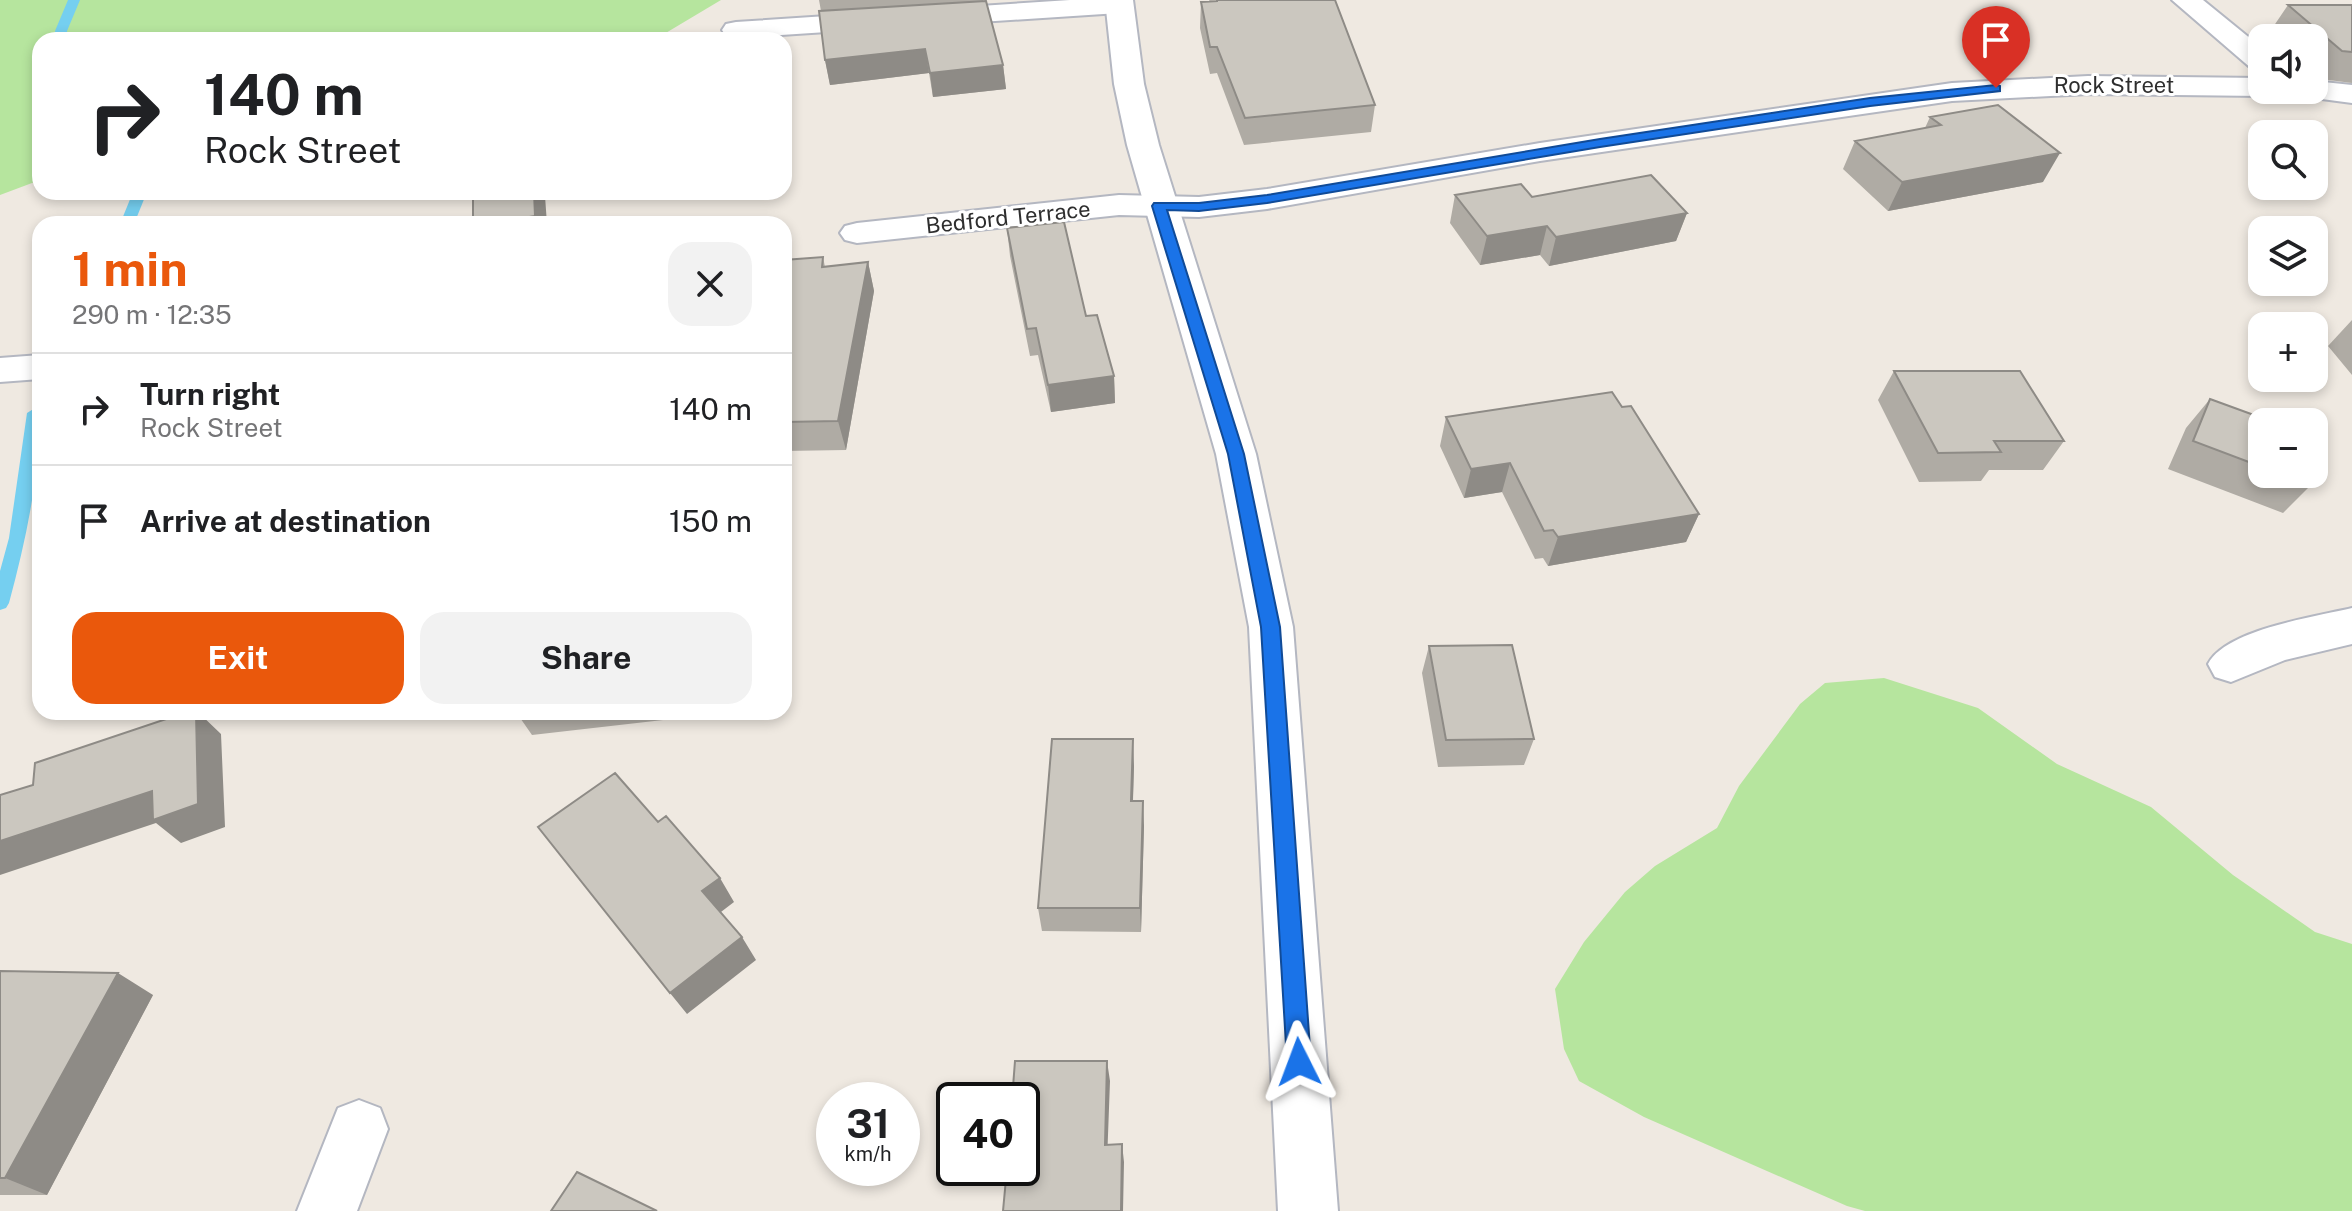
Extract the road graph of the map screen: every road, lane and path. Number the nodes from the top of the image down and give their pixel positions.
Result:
1 (2186, 0) edge
2 (1119, 2) edge
3 (736, 30) dead end
4 (2248, 51) edge
5 (2248, 87) edge
6 (2328, 92) edge
7 (2352, 94) edge
8 (1159, 206) junction
9 (857, 233) dead end
10 (32, 368) edge
11 (0, 370) edge
12 (2352, 626) edge
13 (2231, 664) dead end
14 (359, 1129) dead end
15 (327, 1211) edge
16 (1308, 1211) edge

1 - 4 street
2 - 3 street
2 - 8 street
5 - 8 street, Rock Street
6 - 7 street
8 - 9 street, Bedford Terrace
8 - 16 street
10 - 11 street
12 - 13 street
14 - 15 street

